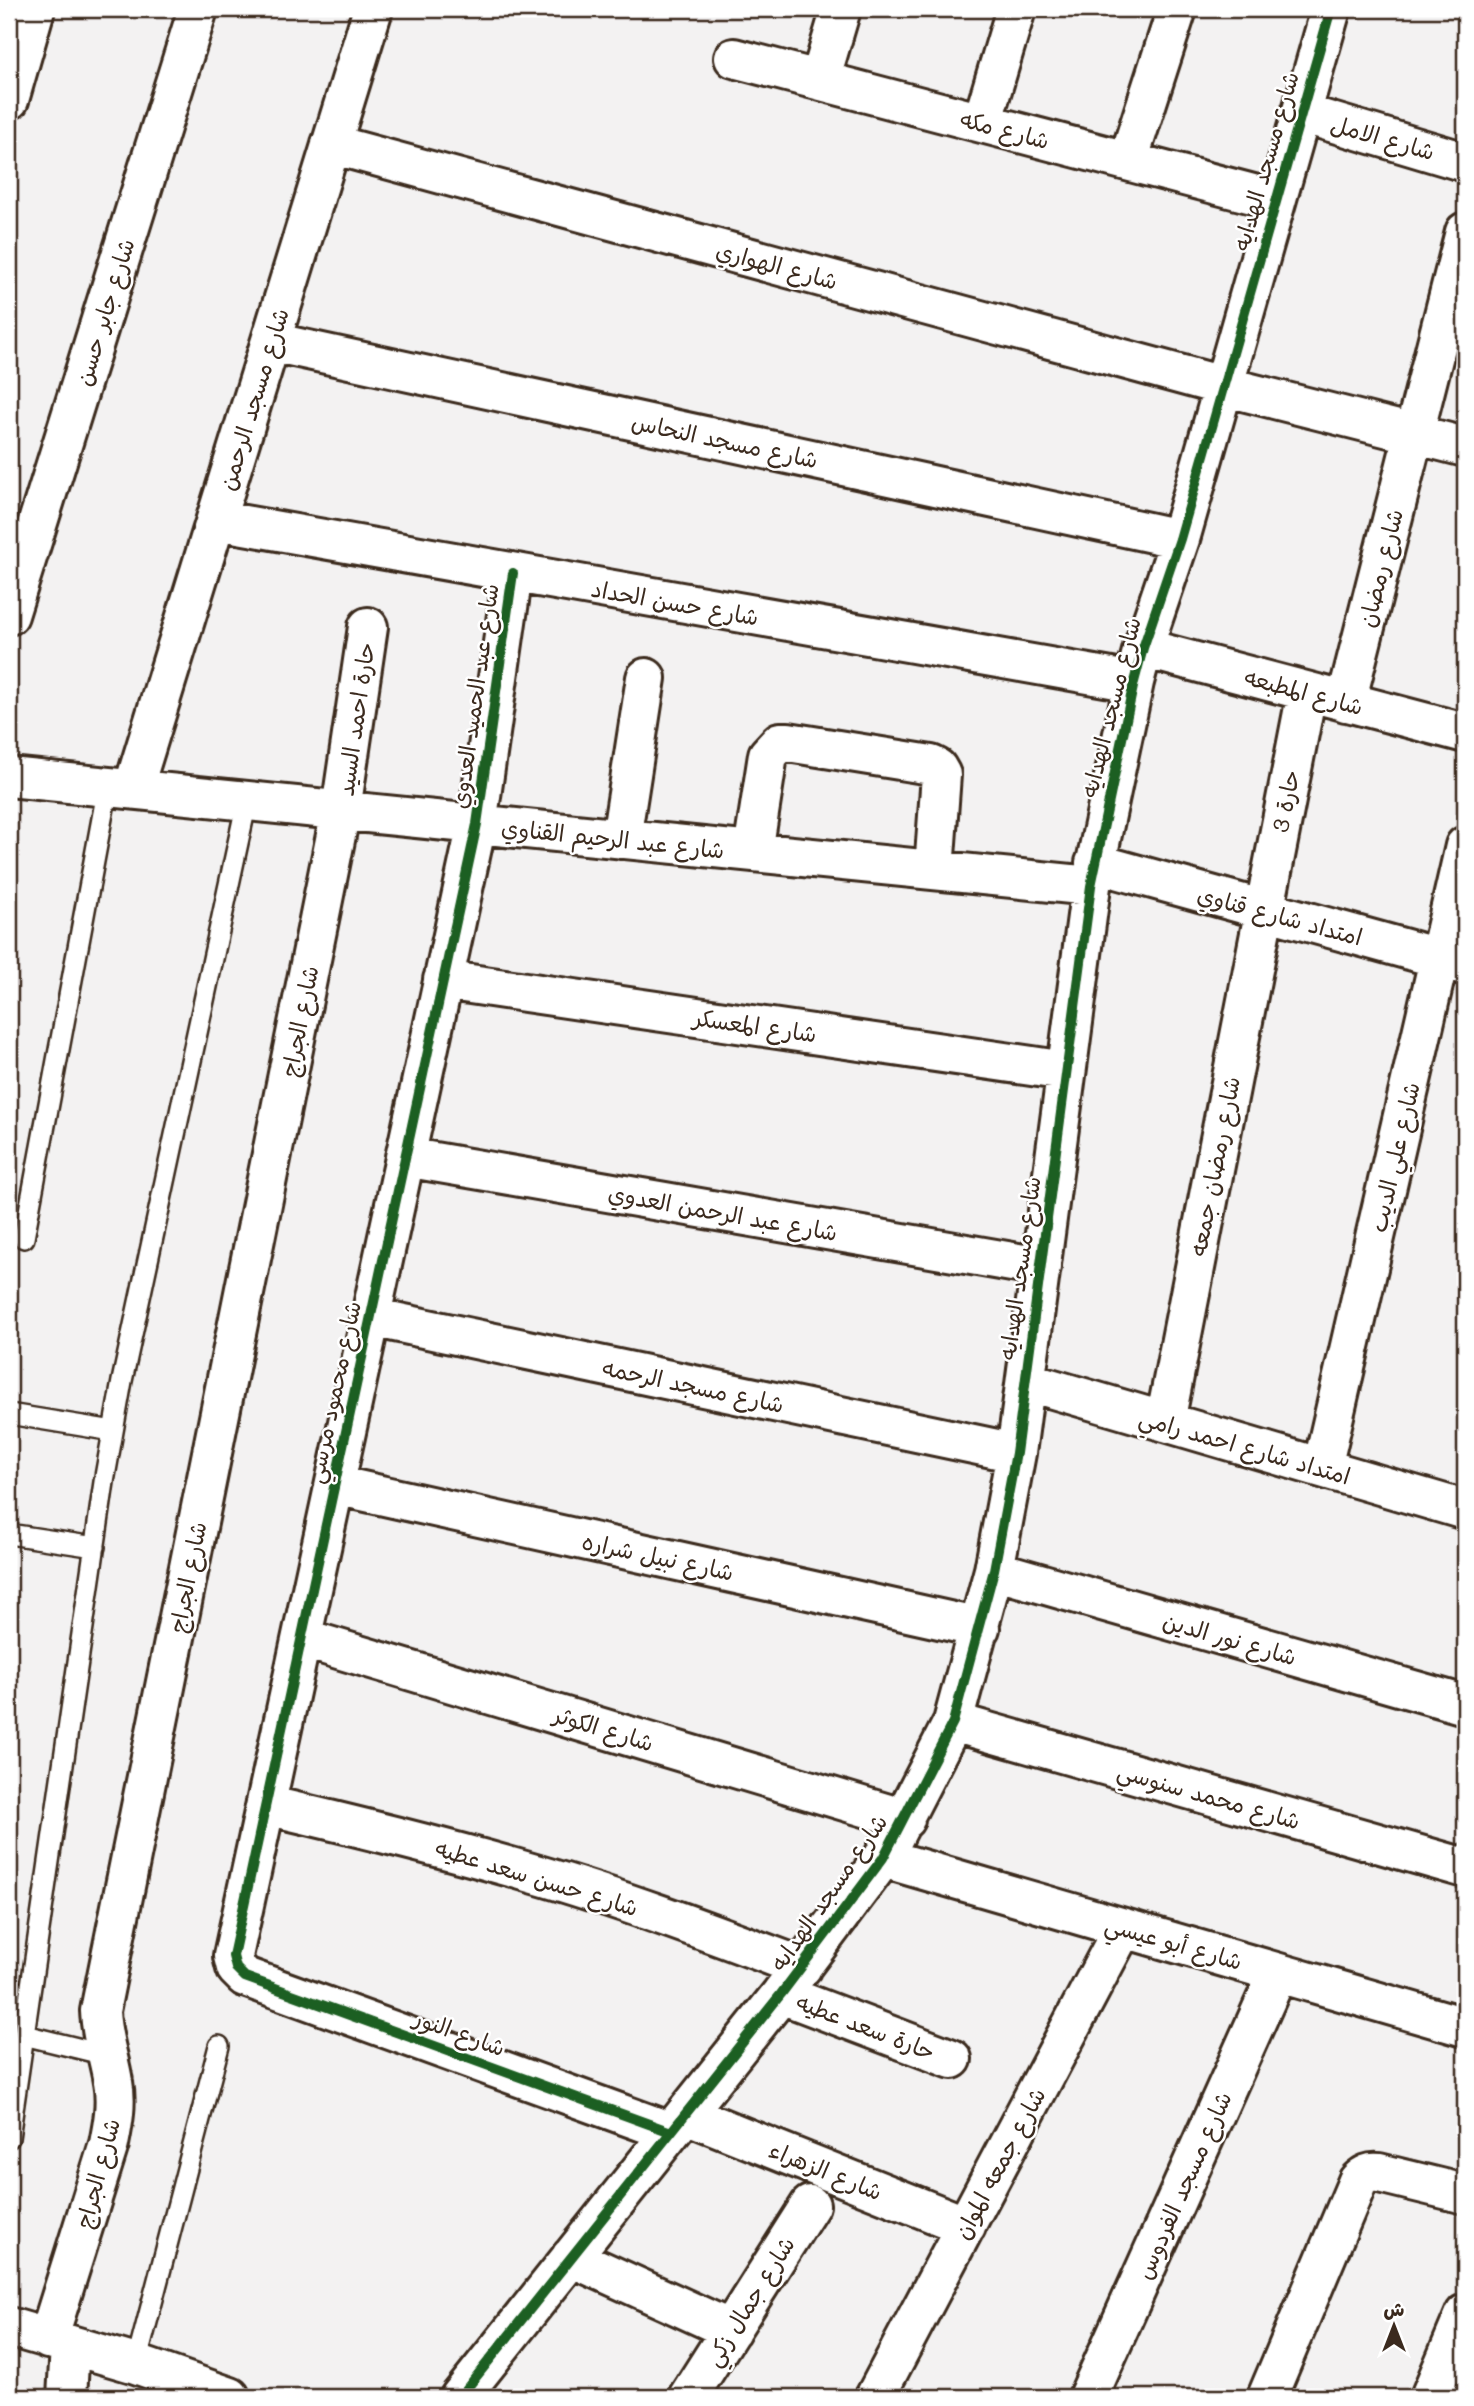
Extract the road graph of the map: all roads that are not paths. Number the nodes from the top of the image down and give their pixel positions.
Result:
1 (35, 9) edge
2 (198, 9) edge
3 (373, 9) edge
4 (841, 9) edge
5 (1016, 9) edge
6 (1177, 9) edge
7 (1331, 9) edge
8 (734, 58) dead end
9 (820, 80) junction
10 (9, 100) edge
11 (1301, 113) junction
12 (982, 123) junction
13 (331, 144) junction
14 (1128, 161) junction
15 (1465, 162) edge
16 (1276, 200) junction
17 (1465, 232) edge
18 (271, 342) junction
19 (1223, 386) junction
20 (1413, 434) junction
21 (1465, 447) edge
22 (216, 520) junction
23 (1180, 539) junction
24 (513, 573) junction
25 (9, 615) edge
26 (368, 627) dead end
27 (1138, 665) junction
28 (646, 678) dead end
29 (1307, 692) junction
30 (1346, 702) junction
31 (1465, 733) edge
32 (9, 777) edge
33 (121, 788) junction
34 (247, 801) junction
35 (341, 810) junction
36 (477, 824) junction
37 (621, 839) junction
38 (1465, 846) edge
39 (753, 852) junction
40 (934, 870) junction
41 (1093, 874) junction
42 (1264, 910) junction
43 (1452, 962) edge
44 (443, 980) junction
45 (1066, 1071) junction
46 (405, 1157) junction
47 (24, 1238) dead end
48 (1041, 1267) junction
49 (371, 1317) junction
50 (1026, 1381) junction
51 (9, 1414) edge
52 (1164, 1422) junction
53 (113, 1431) junction
54 (1016, 1452) junction
55 (1322, 1468) junction
56 (335, 1485) junction
57 (1465, 1510) edge
58 (9, 1534) edge
59 (95, 1547) junction
60 (994, 1570) junction
61 (980, 1628) junction
62 (302, 1638) junction
63 (1465, 1705) edge
64 (953, 1722) junction
65 (266, 1805) junction
66 (905, 1819) junction
67 (883, 1857) junction
68 (1465, 1868) edge
69 (1123, 1928) junction
70 (236, 1968) joint
71 (1278, 1973) junction
72 (792, 1980) junction
73 (1465, 2027) edge
74 (24, 2035) junction
75 (219, 2046) dead end
76 (106, 2055) junction
77 (952, 2059) dead end
78 (679, 2123) junction
79 (9, 2137) edge
80 (1465, 2194) edge
81 (810, 2205) dead end
82 (966, 2226) junction
83 (572, 2257) junction
84 (1465, 2314) edge
85 (9, 2327) edge
86 (731, 2330) junction
87 (59, 2342) junction
88 (136, 2364) junction
89 (67, 2397) edge
90 (230, 2397) edge
91 (460, 2397) edge
92 (688, 2397) edge
93 (874, 2397) edge
94 (1088, 2397) edge
95 (1267, 2397) edge
96 (1430, 2397) edge

1 - 10 street
2 - 25 street, شارع جابر حسن
3 - 13 street, شارع مسجد الرحمن
4 - 9 street
5 - 12 street
6 - 14 street
7 - 11 street, شارع مسجد الهدايه
8 - 9 street, شارع مكه
9 - 12 street, شارع مكه
11 - 15 street, شارع الامل
11 - 16 street, شارع مسجد الهدايه
12 - 14 street, شارع مكه
13 - 18 street, شارع مسجد الرحمن
13 - 19 street, شارع الهواري
14 - 16 street, شارع مكه
16 - 19 street, شارع مسجد الهدايه
17 - 20 street, شارع رمضان
18 - 22 street, شارع مسجد الرحمن
18 - 23 street, شارع مسجد النحاس
19 - 20 street
19 - 23 street, شارع مسجد الهدايه
20 - 21 street
20 - 30 street, شارع رمضان
22 - 24 street, شارع حسن الحداد
22 - 33 street, شارع مسجد الرحمن
23 - 27 street, شارع مسجد الهدايه
24 - 27 street, شارع حسن الحداد
24 - 36 street, شارع عبد الحميد العدوي
26 - 35 street, حارة احمد السيد
27 - 29 street, شارع المطبعه
27 - 41 street, شارع مسجد الهدايه
28 - 37 street
29 - 30 street, شارع المطبعه
29 - 42 street, حارة 3
30 - 31 street, شارع المطبعه
32 - 33 street, شارع عبد الرحيم القناوي
33 - 34 street, شارع عبد الرحيم القناوي
33 - 47 lane
34 - 35 street, شارع عبد الرحيم القناوي
34 - 53 lane
35 - 36 street, شارع عبد الرحيم القناوي
35 - 76 street, شارع الجراج
36 - 37 street, شارع عبد الرحيم القناوي
36 - 44 street, شارع محمود مرسي
37 - 39 street, شارع عبد الرحيم القناوي
38 - 43 street, شارع علي الديب
39 - 40 street, شارع عبد الرحيم القناوي
39 - 40 street
40 - 41 street, شارع عبد الرحيم القناوي
41 - 42 street, امتداد شارع قناوي
41 - 45 street, شارع مسجد الهدايه
42 - 43 street, امتداد شارع قناوي
42 - 52 street, شارع رمضان جمعه
43 - 55 street, شارع علي الديب
44 - 45 street, شارع المعسكر
44 - 46 street, شارع محمود مرسي
45 - 48 street, شارع مسجد الهدايه
46 - 48 street, شارع عبد الرحمن العدوي
46 - 49 street, شارع محمود مرسي
48 - 50 street, شارع مسجد الهدايه
49 - 54 street, شارع مسجد الرحمه
49 - 56 street, شارع محمود مرسي
50 - 52 street, امتداد شارع احمد رامي
50 - 54 street, شارع مسجد الهدايه
51 - 53 lane
52 - 55 street, امتداد شارع احمد رامي
53 - 59 lane
54 - 60 street, شارع مسجد الهدايه
55 - 57 street, امتداد شارع احمد رامي
56 - 61 street, شارع نبيل شراره
56 - 62 street, شارع محمود مرسي
58 - 59 lane
59 - 74 lane
60 - 61 street, شارع مسجد الهدايه
60 - 63 street, شارع نور الدين
61 - 64 street, شارع مسجد الهدايه
62 - 65 street, شارع محمود مرسي
62 - 66 street, شارع الكوثر
64 - 66 street, شارع مسجد الهدايه
64 - 68 street, شارع محمد سنوسي
65 - 70 street, شارع محمود مرسي
65 - 72 street, شارع حسن سعد عطيه
66 - 67 street, شارع مسجد الهدايه
67 - 69 street, شارع أبو عيسي
67 - 72 street, شارع مسجد الهدايه
69 - 71 street, شارع أبو عيسي
69 - 82 street, شارع جمعه الموان
70 - 78 street, شارع النور
71 - 73 street, شارع أبو عيسي
71 - 94 street, شارع مسجد الفردوس
72 - 77 street, حارة سعد عطيه
72 - 78 street, شارع مسجد الهدايه
74 - 76 lane
74 - 79 lane
75 - 88 lane
76 - 87 street, شارع الجراج
78 - 82 street, شارع الزهراء
78 - 83 street, شارع مسجد الهدايه
80 - 95 street
81 - 86 street, شارع جمال زكي
82 - 93 street, شارع جمعه الموان
83 - 86 street
83 - 91 street, شارع مسجد الهدايه
84 - 96 street
85 - 87 street
86 - 92 street, شارع جمال زكي
87 - 88 street
87 - 89 street, شارع الجراج
88 - 90 street

